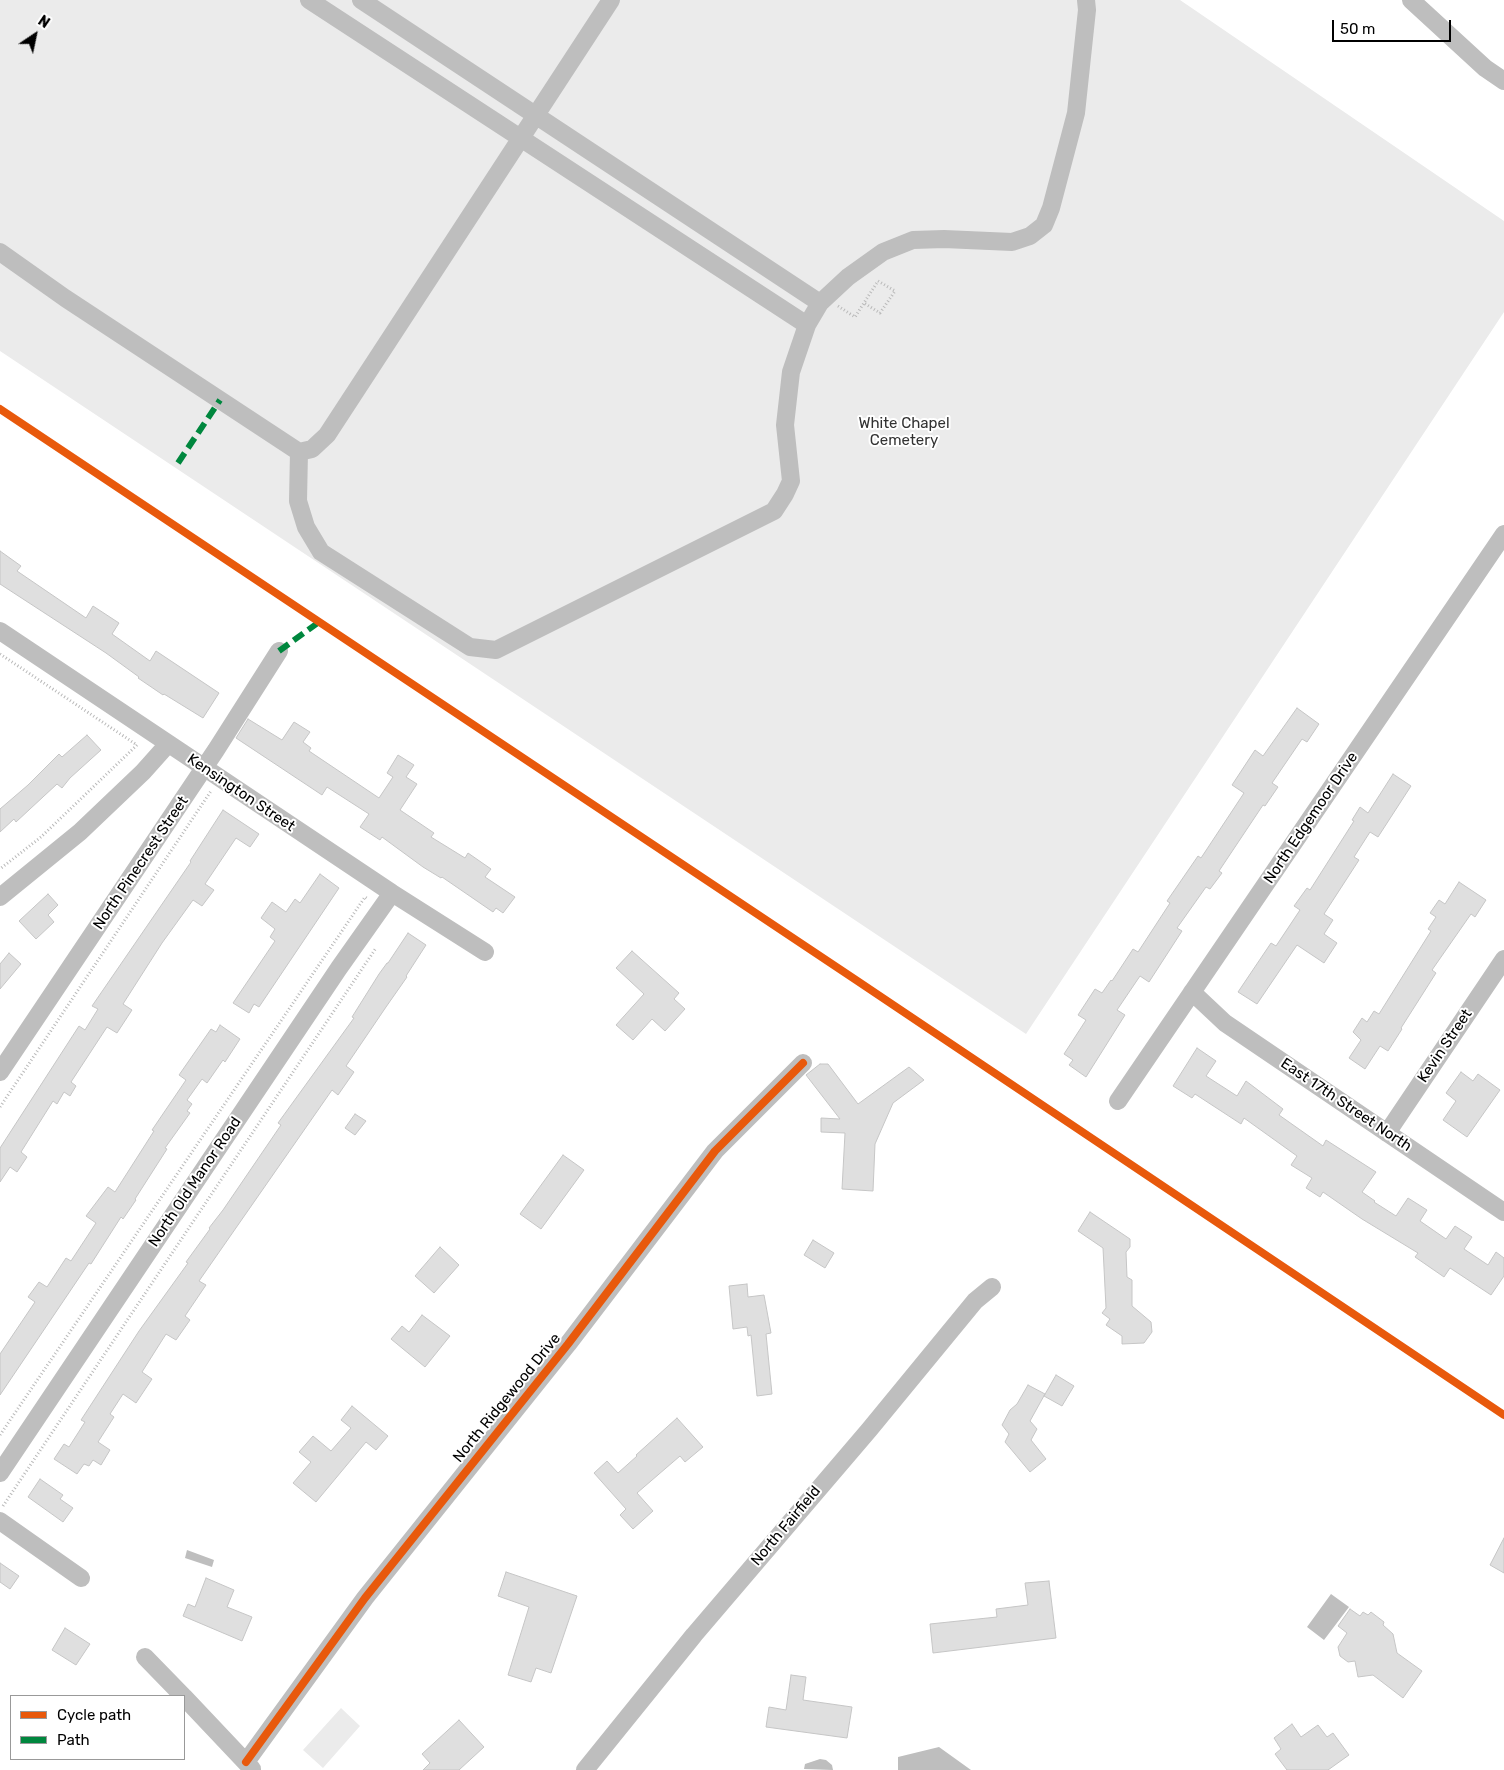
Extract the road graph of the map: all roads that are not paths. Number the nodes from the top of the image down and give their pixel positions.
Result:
1 (309, 0) edge
2 (361, 0) edge
3 (611, 0) edge
4 (1086, 0) edge
5 (1411, 0) edge
6 (1504, 81) edge
7 (535, 114) junction
8 (520, 138) junction
9 (0, 252) edge
10 (823, 300) junction
11 (806, 324) junction
12 (299, 452) junction
13 (1504, 534) edge
14 (0, 631) edge
15 (279, 651) dead end
16 (168, 744) junction
17 (204, 768) junction
18 (392, 893) junction
19 (0, 897) edge
20 (485, 952) dead end
21 (1504, 960) edge
22 (1192, 992) junction
23 (803, 1063) dead end
24 (0, 1072) edge
25 (1118, 1101) dead end
26 (1387, 1133) junction
27 (1504, 1212) edge
28 (992, 1287) dead end
29 (0, 1473) edge
30 (0, 1521) edge
31 (81, 1578) dead end
32 (146, 1657) dead end
33 (181, 1695) edge
34 (185, 1699) edge
35 (249, 1766) edge
36 (586, 1770) edge

1 - 8 street
2 - 7 street
3 - 7 street
4 - 10 street
5 - 6 street
7 - 8 street
7 - 10 street
8 - 11 street
8 - 12 street
9 - 12 street
10 - 11 street
11 - 12 street
13 - 22 street, North Edgemoor Drive
14 - 16 street, Kensington Street
15 - 17 street, North Pinecrest Street
16 - 17 street, Kensington Street
16 - 19 street
17 - 18 street, Kensington Street
17 - 24 street, North Pinecrest Street
18 - 20 street, Kensington Street
18 - 29 street, North Old Manor Road
21 - 26 street, Kevin Street
22 - 25 street, North Edgemoor Drive
22 - 26 street, East 17th Street North
23 - 35 street, North Ridgewood Drive
26 - 27 street, East 17th Street North
28 - 36 street, North Fairfield
30 - 31 street
32 - 33 street
34 - 35 street

